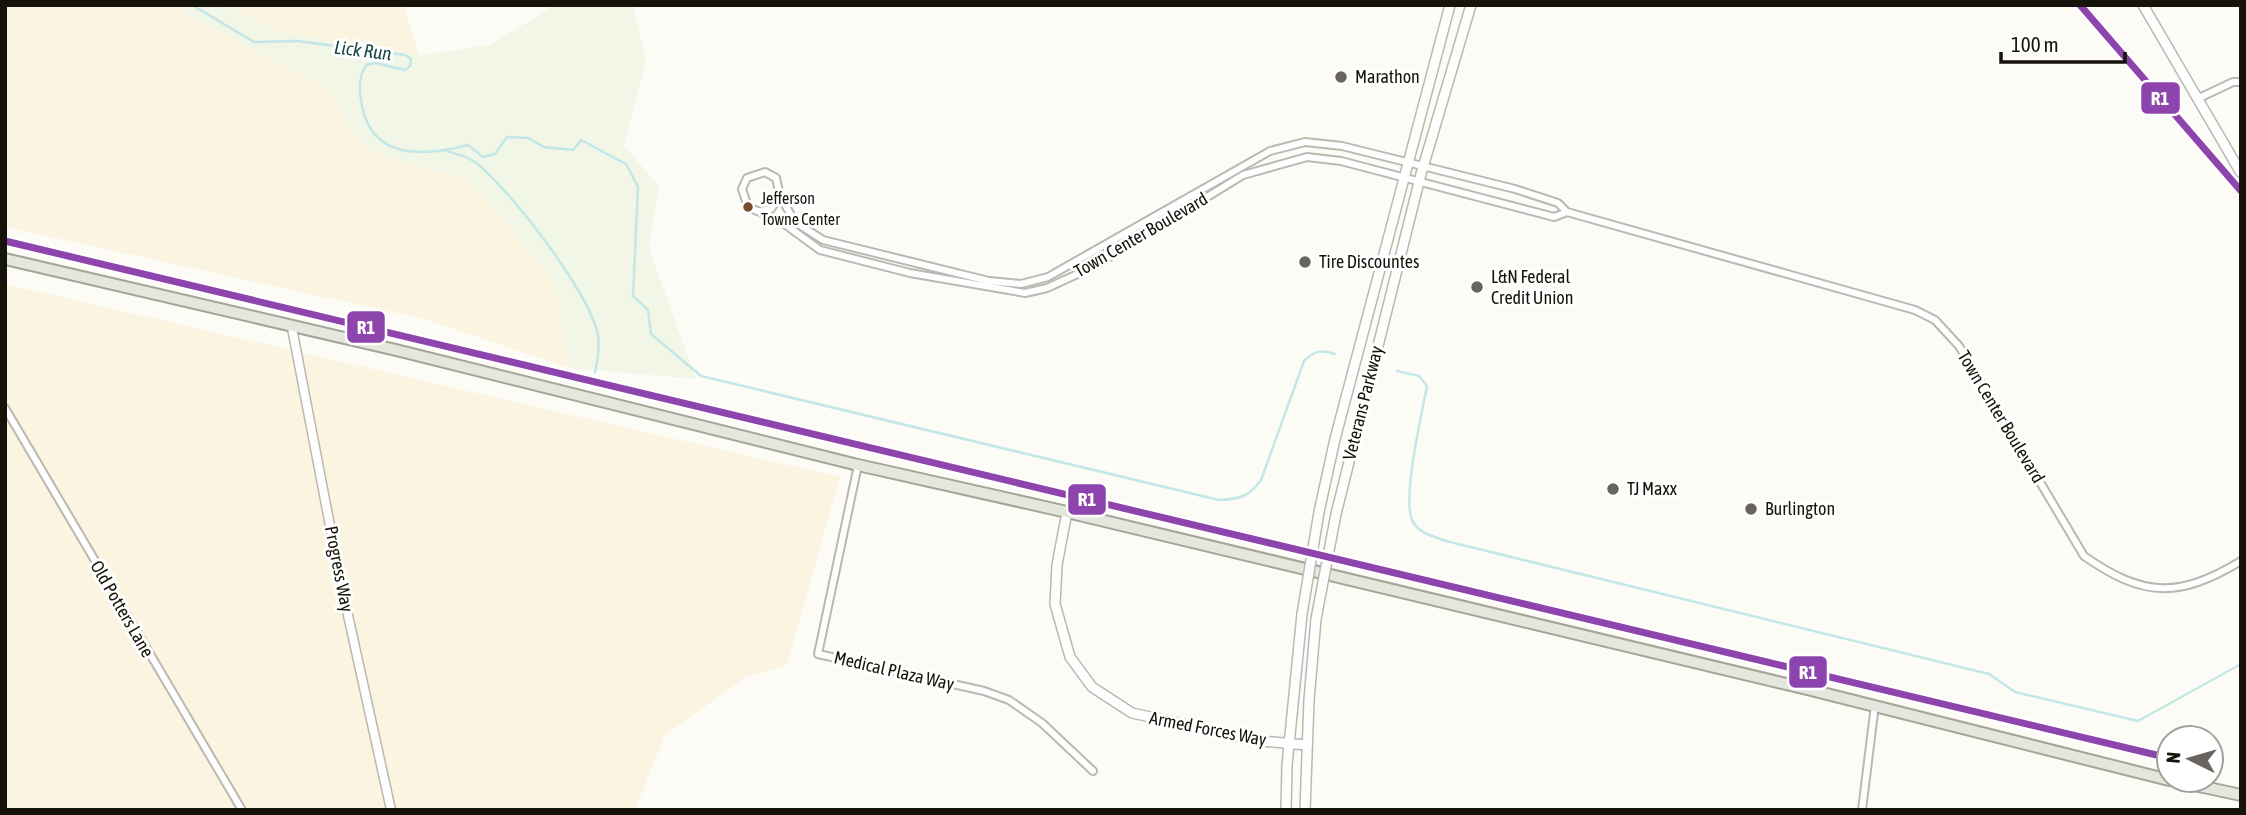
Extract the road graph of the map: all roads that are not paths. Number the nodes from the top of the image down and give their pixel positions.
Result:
1 (1450, 5) edge
2 (1471, 5) edge
3 (2143, 5) edge
4 (2241, 82) edge
5 (2197, 99) junction
6 (1410, 163) junction
7 (1423, 167) junction
8 (2241, 173) edge
9 (1405, 180) junction
10 (1419, 183) junction
11 (780, 196) junction
12 (760, 211) junction
13 (1567, 212) junction
14 (5, 259) edge
15 (292, 328) junction
16 (5, 408) edge
17 (858, 466) junction
18 (1067, 512) junction
19 (2241, 561) edge
20 (1875, 705) junction
21 (1289, 743) junction
22 (1307, 745) junction
23 (1093, 771) dead end
24 (2155, 776) edge
25 (242, 810) edge
26 (391, 810) edge
27 (1286, 810) edge
28 (1305, 810) edge
29 (1862, 810) edge

1 - 6 main road, Veterans Parkway
2 - 7 main road, Veterans Parkway
3 - 5 main road
4 - 5 street
5 - 8 main road
6 - 7 street, Town Center Boulevard
6 - 9 main road, Veterans Parkway
6 - 11 street, Town Center Boulevard
7 - 10 main road, Veterans Parkway
7 - 13 street, Town Center Boulevard
9 - 10 street, Town Center Boulevard
9 - 12 street, Town Center Boulevard
9 - 21 main road, Veterans Parkway, bridge
10 - 13 street, Town Center Boulevard
10 - 22 main road, Veterans Parkway, bridge
11 - 12 street
11 - 12 street
13 - 19 street, Town Center Boulevard
14 - 15 main road
15 - 17 main road
15 - 26 street, Progress Way
16 - 25 street, Old Potters Lane
17 - 18 main road
17 - 23 street, Medical Plaza Way
18 - 20 main road
18 - 21 main road, Armed Forces Way
20 - 24 main road
20 - 29 street
21 - 22 main road, Armed Forces Way
21 - 27 main road, Veterans Parkway
22 - 28 main road, Veterans Parkway

